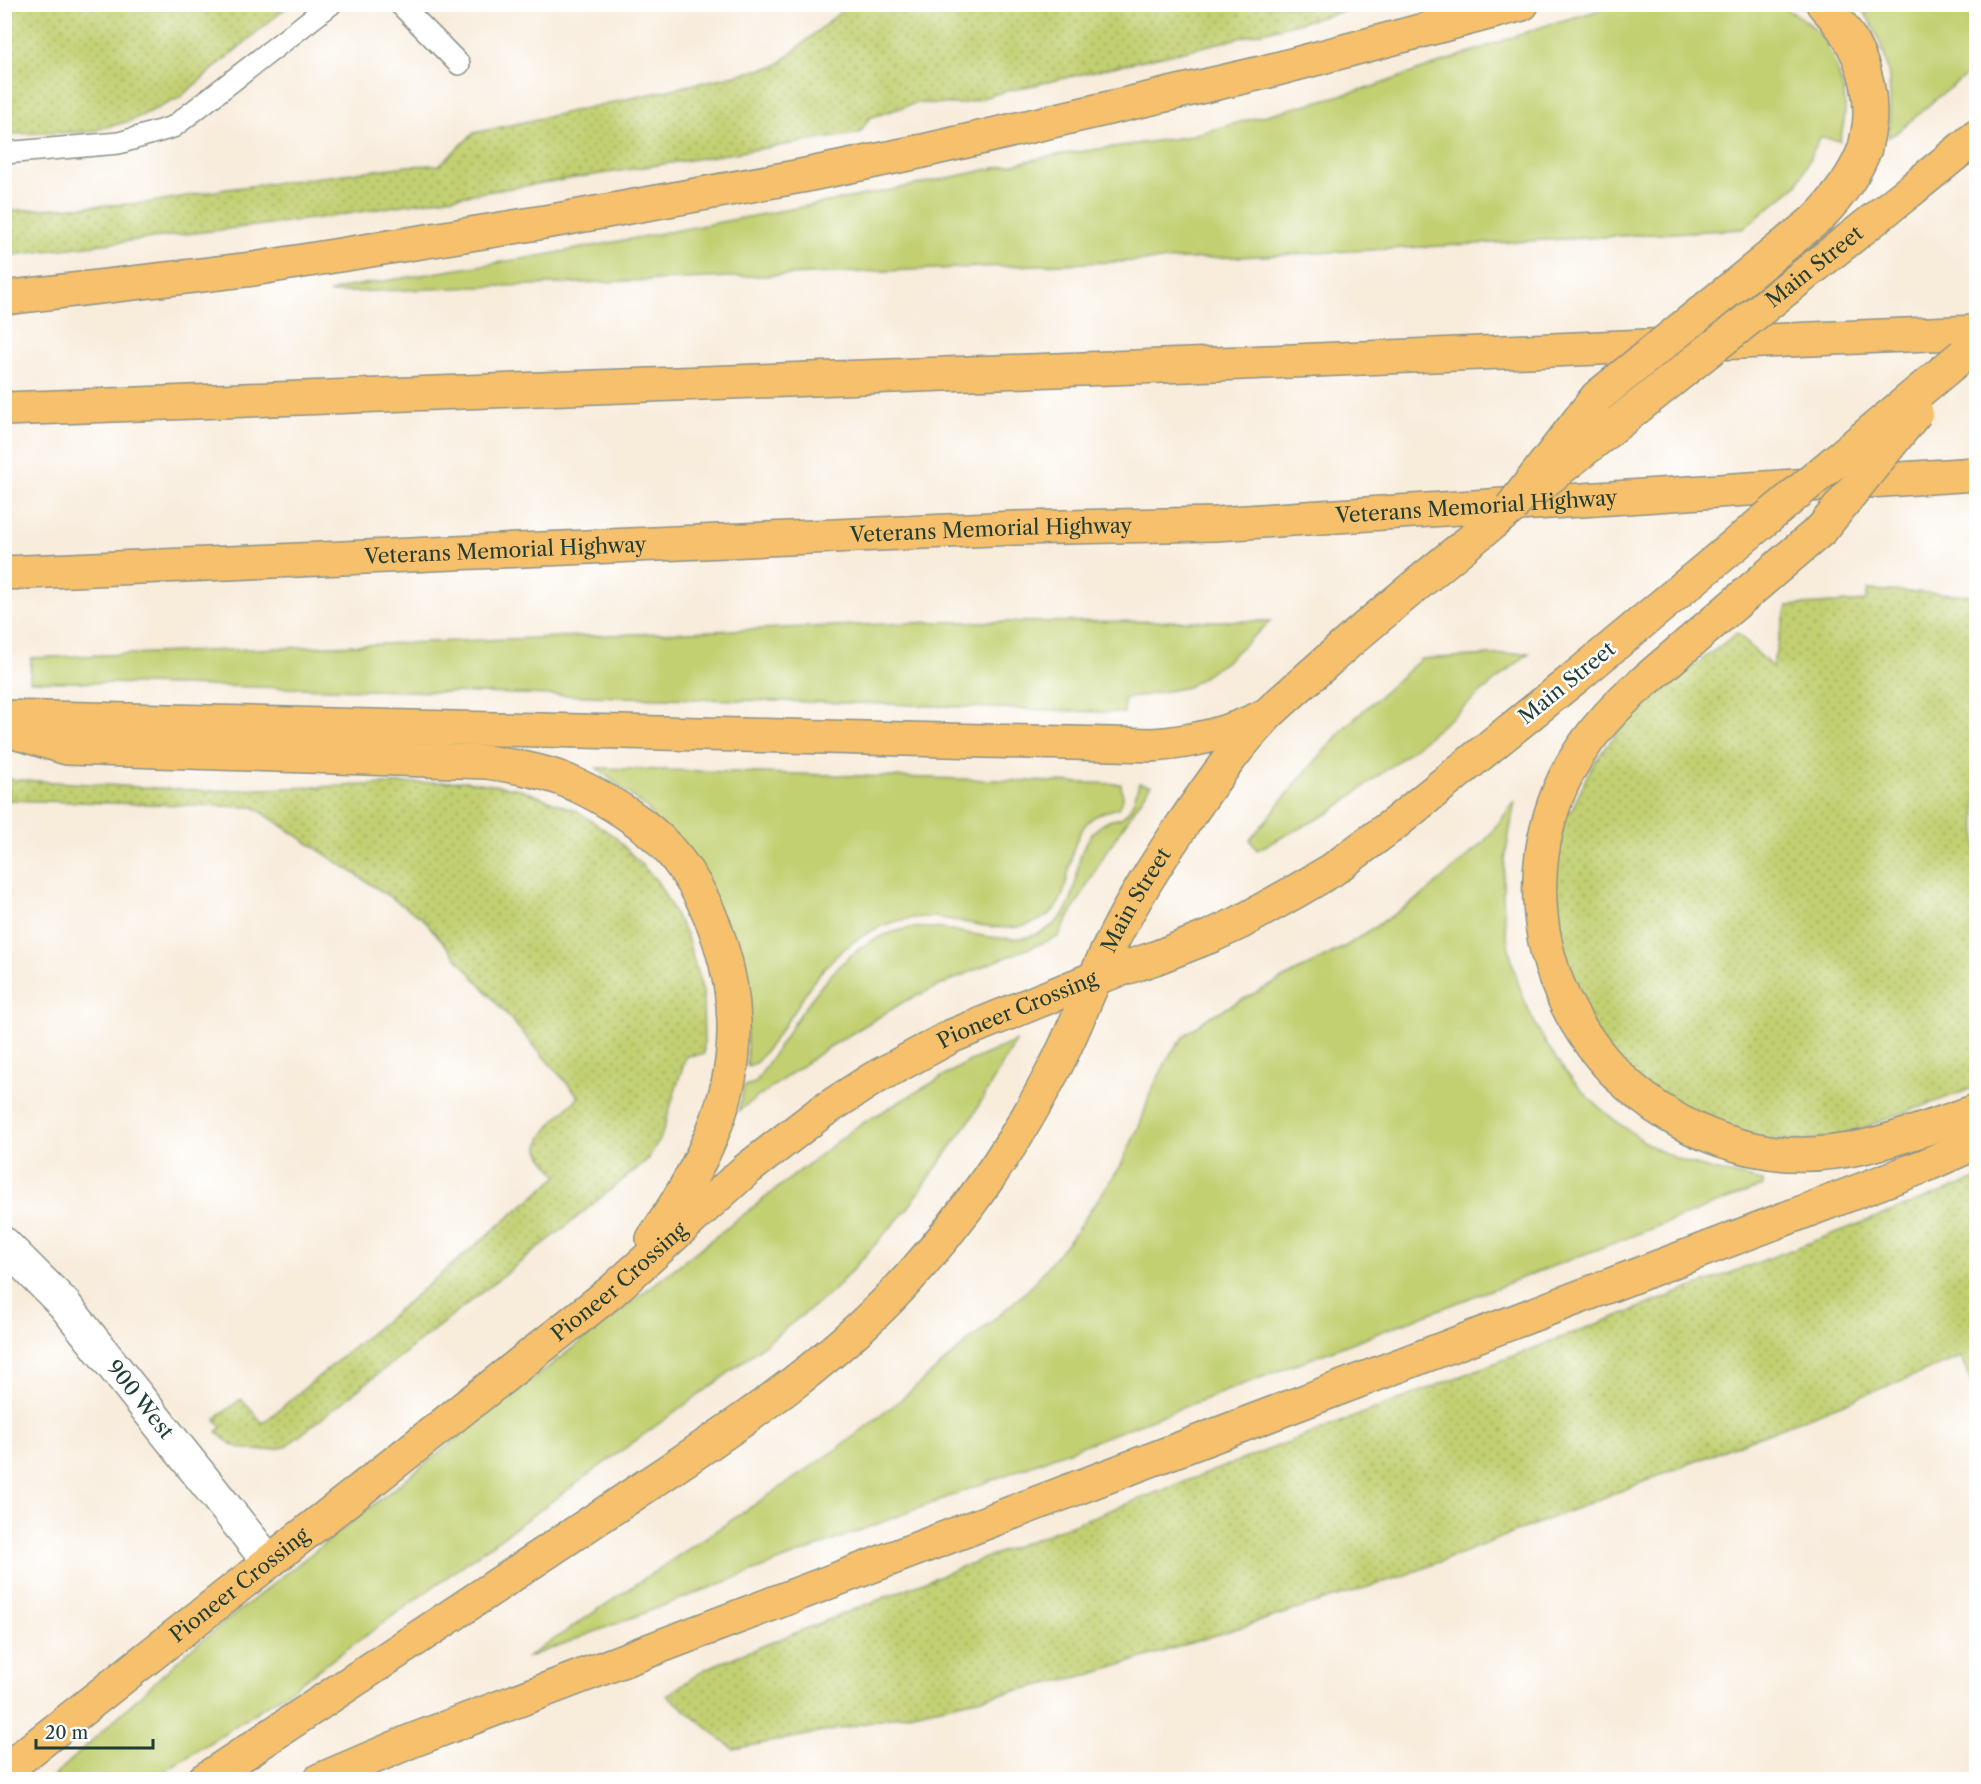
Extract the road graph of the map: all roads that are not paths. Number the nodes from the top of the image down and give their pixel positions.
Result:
1 (331, 4) edge
2 (400, 4) edge
3 (1500, 4) edge
4 (1522, 4) edge
5 (1823, 4) edge
6 (1454, 22) junction
7 (459, 64) dead end
8 (1977, 137) edge
9 (4, 153) edge
10 (4, 297) edge
11 (1972, 344) edge
12 (4, 409) edge
13 (1977, 474) edge
14 (1511, 508) junction
15 (4, 573) edge
16 (1268, 714) junction
17 (4, 717) edge
18 (4, 729) edge
19 (1095, 978) junction
20 (1977, 1111) edge
21 (1977, 1143) edge
22 (4, 1244) edge
23 (611, 1292) junction
24 (269, 1562) junction
25 (4, 1771) edge
26 (204, 1779) edge
27 (320, 1779) edge

1 - 9 lane
2 - 7 lane
3 - 6 main road
4 - 6 main road
5 - 14 main road, bridge
6 - 10 main road
8 - 14 main road, Main Street, bridge
11 - 12 main road
11 - 19 main road, Main Street, bridge
11 - 20 main road, bridge
13 - 15 main road, Veterans Memorial Highway
14 - 16 main road, Main Street
16 - 17 main road
16 - 19 main road, Main Street
18 - 23 main road
19 - 23 main road, Pioneer Crossing
19 - 26 main road, Pioneer Crossing
21 - 27 main road
22 - 24 street, 900 West
23 - 24 main road, Pioneer Crossing
24 - 25 main road, Pioneer Crossing

